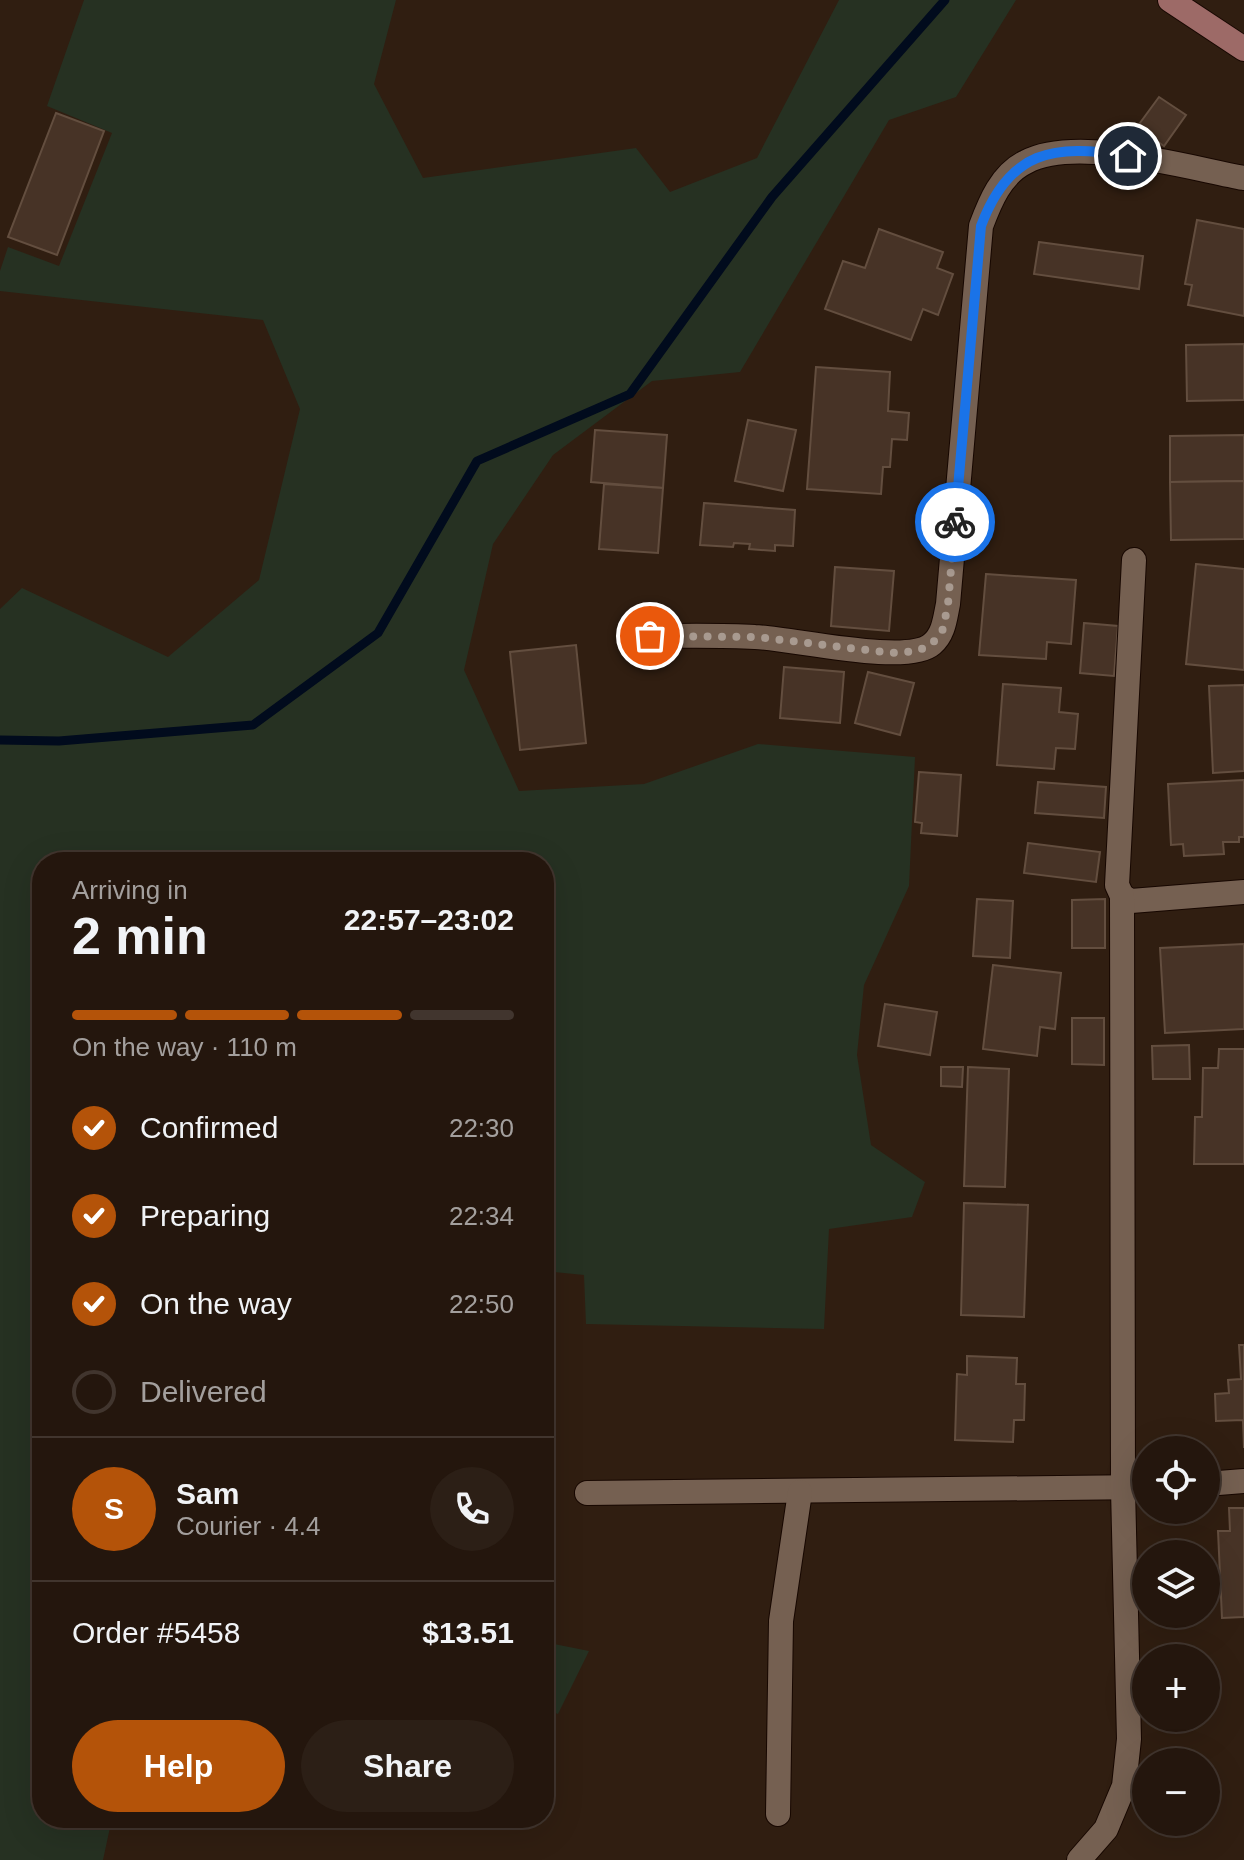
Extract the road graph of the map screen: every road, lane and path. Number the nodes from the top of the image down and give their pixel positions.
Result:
1 (1170, 0) edge
2 (1244, 49) edge
3 (1244, 178) edge
4 (1134, 560) dead end
5 (650, 636) dead end
6 (1244, 892) edge
7 (1122, 896) junction
8 (1133, 1436) edge
9 (1244, 1481) edge
10 (1220, 1483) edge
11 (1132, 1488) edge
12 (800, 1492) junction
13 (587, 1493) dead end
14 (1133, 1524) edge
15 (778, 1814) dead end
16 (1079, 1860) edge

1 - 2 street
3 - 5 street
4 - 7 street
6 - 7 street
7 - 8 street
9 - 10 street
11 - 12 street
12 - 13 street
12 - 15 street
14 - 16 street

